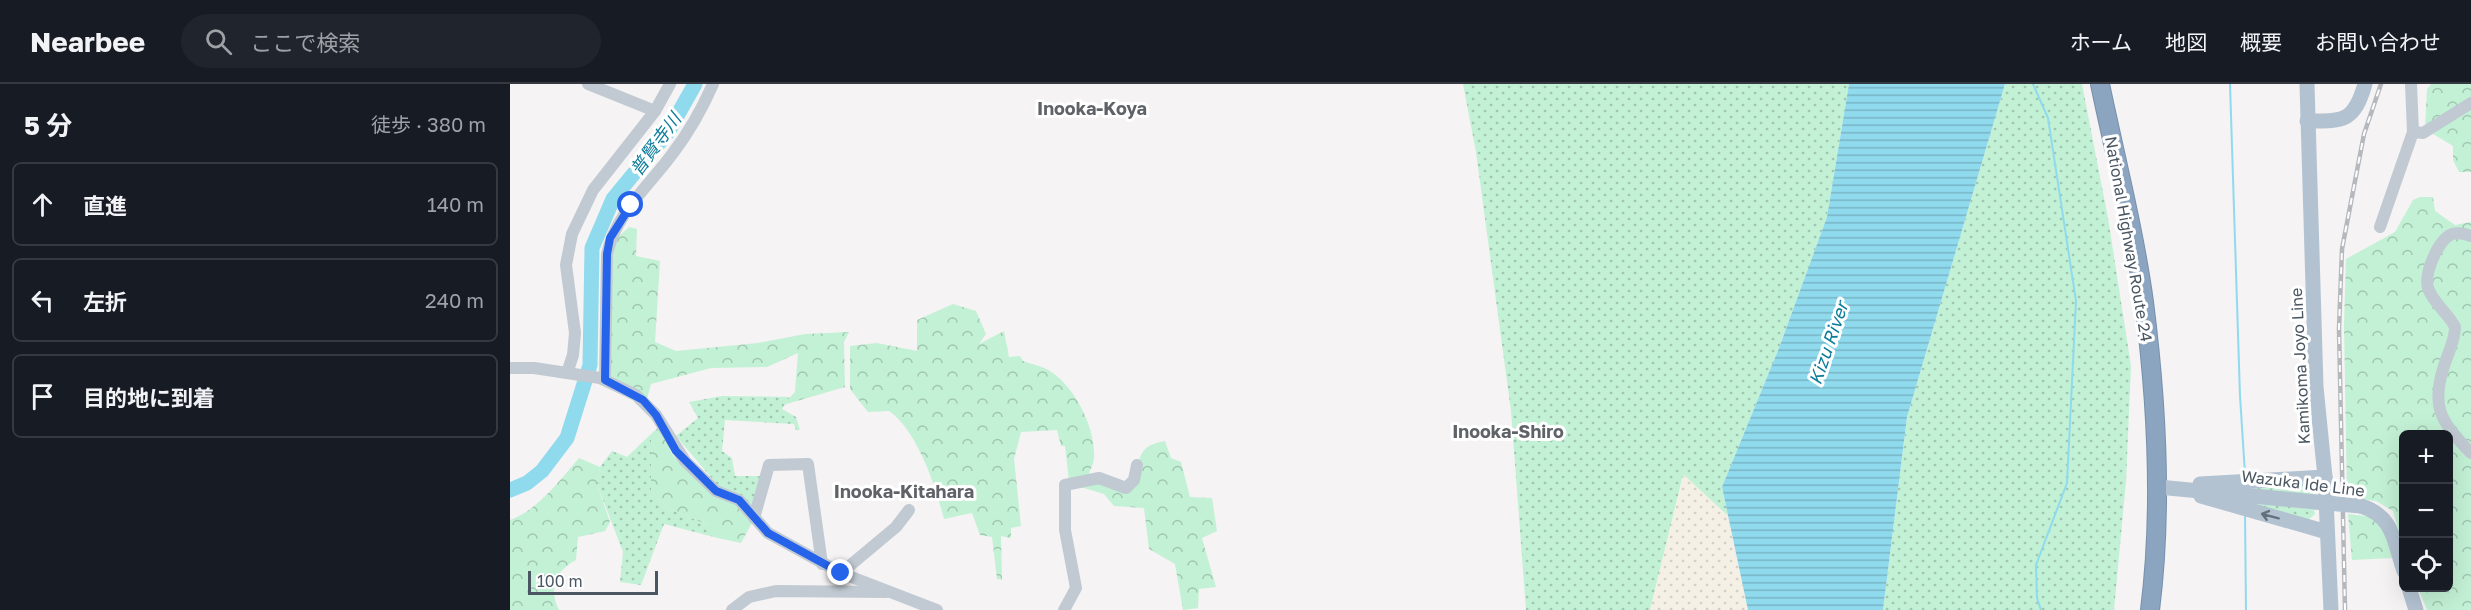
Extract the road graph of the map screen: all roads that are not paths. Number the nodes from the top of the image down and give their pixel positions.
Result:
1 (588, 84) edge
2 (670, 84) edge
3 (713, 84) edge
4 (2100, 84) edge
5 (2307, 84) edge
6 (2366, 84) edge
7 (2411, 84) edge
8 (2471, 103) edge
9 (655, 111) junction
10 (2307, 121) junction
11 (2413, 132) junction
12 (2380, 226) dead end
13 (2471, 236) edge
14 (510, 368) edge
15 (569, 373) junction
16 (603, 379) junction
17 (2471, 453) edge
18 (1137, 465) dead end
19 (2325, 477) junction
20 (2158, 487) junction
21 (2188, 489) junction
22 (909, 510) dead end
23 (754, 518) junction
24 (2327, 532) junction
25 (2399, 560) edge
26 (822, 564) junction
27 (841, 573) junction
28 (890, 592) junction
29 (2410, 592) edge
30 (732, 610) edge
31 (938, 610) edge
32 (1064, 610) edge
33 (2150, 610) edge
34 (2331, 610) edge
35 (2416, 610) edge

1 - 9 street
2 - 9 street
3 - 16 street
4 - 20 highway, National Highway Route 24
5 - 10 main road, Kamikoma Joyo Line
6 - 10 main road
7 - 11 street
8 - 11 street
9 - 15 street
10 - 19 main road, Kamikoma Joyo Line
11 - 12 street
13 - 17 street
14 - 15 street
15 - 16 street
16 - 23 street
18 - 32 street
19 - 21 main road
19 - 24 main road, Kamikoma Joyo Line
20 - 21 main road, Wazuka Ide Line
20 - 33 highway, National Highway Route 24
24 -> 21 main road
21 - 25 main road, Wazuka Ide Line, bridge
22 - 27 street
23 - 26 street
23 - 26 street
24 - 34 main road, Kamikoma Joyo Line
26 - 27 street
27 - 28 street
28 - 30 street
28 - 31 street
29 - 35 main road

